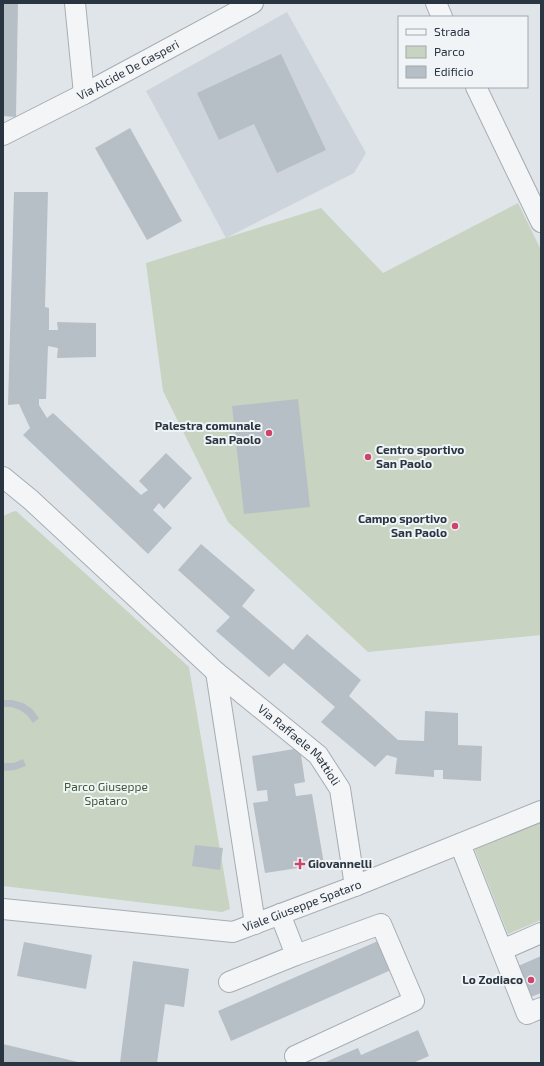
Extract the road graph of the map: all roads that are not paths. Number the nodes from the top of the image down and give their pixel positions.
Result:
1 (75, 3) edge
2 (253, 3) edge
3 (436, 3) edge
4 (442, 16) edge
5 (476, 88) edge
6 (84, 94) junction
7 (3, 135) edge
8 (541, 222) edge
9 (3, 478) edge
10 (3, 492) edge
11 (3, 496) edge
12 (31, 500) junction
13 (216, 672) junction
14 (541, 811) edge
15 (460, 844) junction
16 (355, 886) junction
17 (4, 913) edge
18 (280, 914) junction
19 (255, 924) junction
20 (541, 933) edge
21 (502, 950) junction
22 (296, 955) junction
23 (229, 982) dead end
24 (541, 1008) edge
25 (295, 1056) dead end

1 - 6 street
2 - 6 street, Via Alcide De Gasperi
3 - 4 street
5 - 8 street
6 - 7 street, Via Alcide De Gasperi
9 - 10 street
9 - 12 street, Via Raffaele Mattioli
11 - 12 street
12 - 13 street, Via Raffaele Mattioli
13 - 16 street, Via Raffaele Mattioli
13 - 19 street
14 - 15 street, Viale Giuseppe Spataro
15 - 16 street, Viale Giuseppe Spataro
15 - 21 street
16 - 18 street, Viale Giuseppe Spataro
17 - 19 street, Viale Giuseppe Spataro
18 - 19 street, Viale Giuseppe Spataro
18 - 22 street
20 - 21 street
21 - 24 street
22 - 23 street
22 - 25 street

